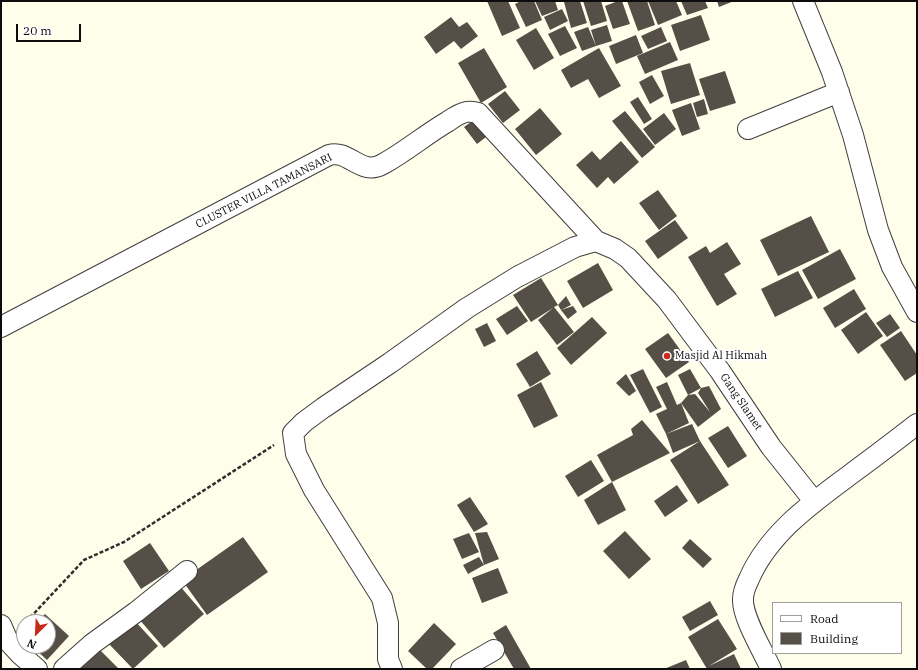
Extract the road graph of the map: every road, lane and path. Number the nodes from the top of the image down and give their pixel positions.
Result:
1 (803, 1) edge
2 (838, 92) junction
3 (748, 129) dead end
4 (596, 241) junction
5 (917, 312) edge
6 (1, 327) edge
7 (917, 424) edge
8 (293, 434) junction
9 (814, 501) junction
10 (187, 571) dead end
11 (33, 614) edge
12 (3, 637) edge
13 (494, 650) dead end
14 (37, 669) edge
15 (64, 669) edge
16 (392, 669) edge
17 (461, 669) edge
18 (771, 669) edge

1 - 2 street
2 - 3 street
2 - 5 street
4 - 6 street, CLUSTER VILLA TAMANSARI
4 - 8 street
4 - 9 street, Gang Slamet
7 - 9 street
8 - 11 path
8 - 16 street
9 - 18 street
10 - 15 street
12 - 14 street
13 - 17 street

